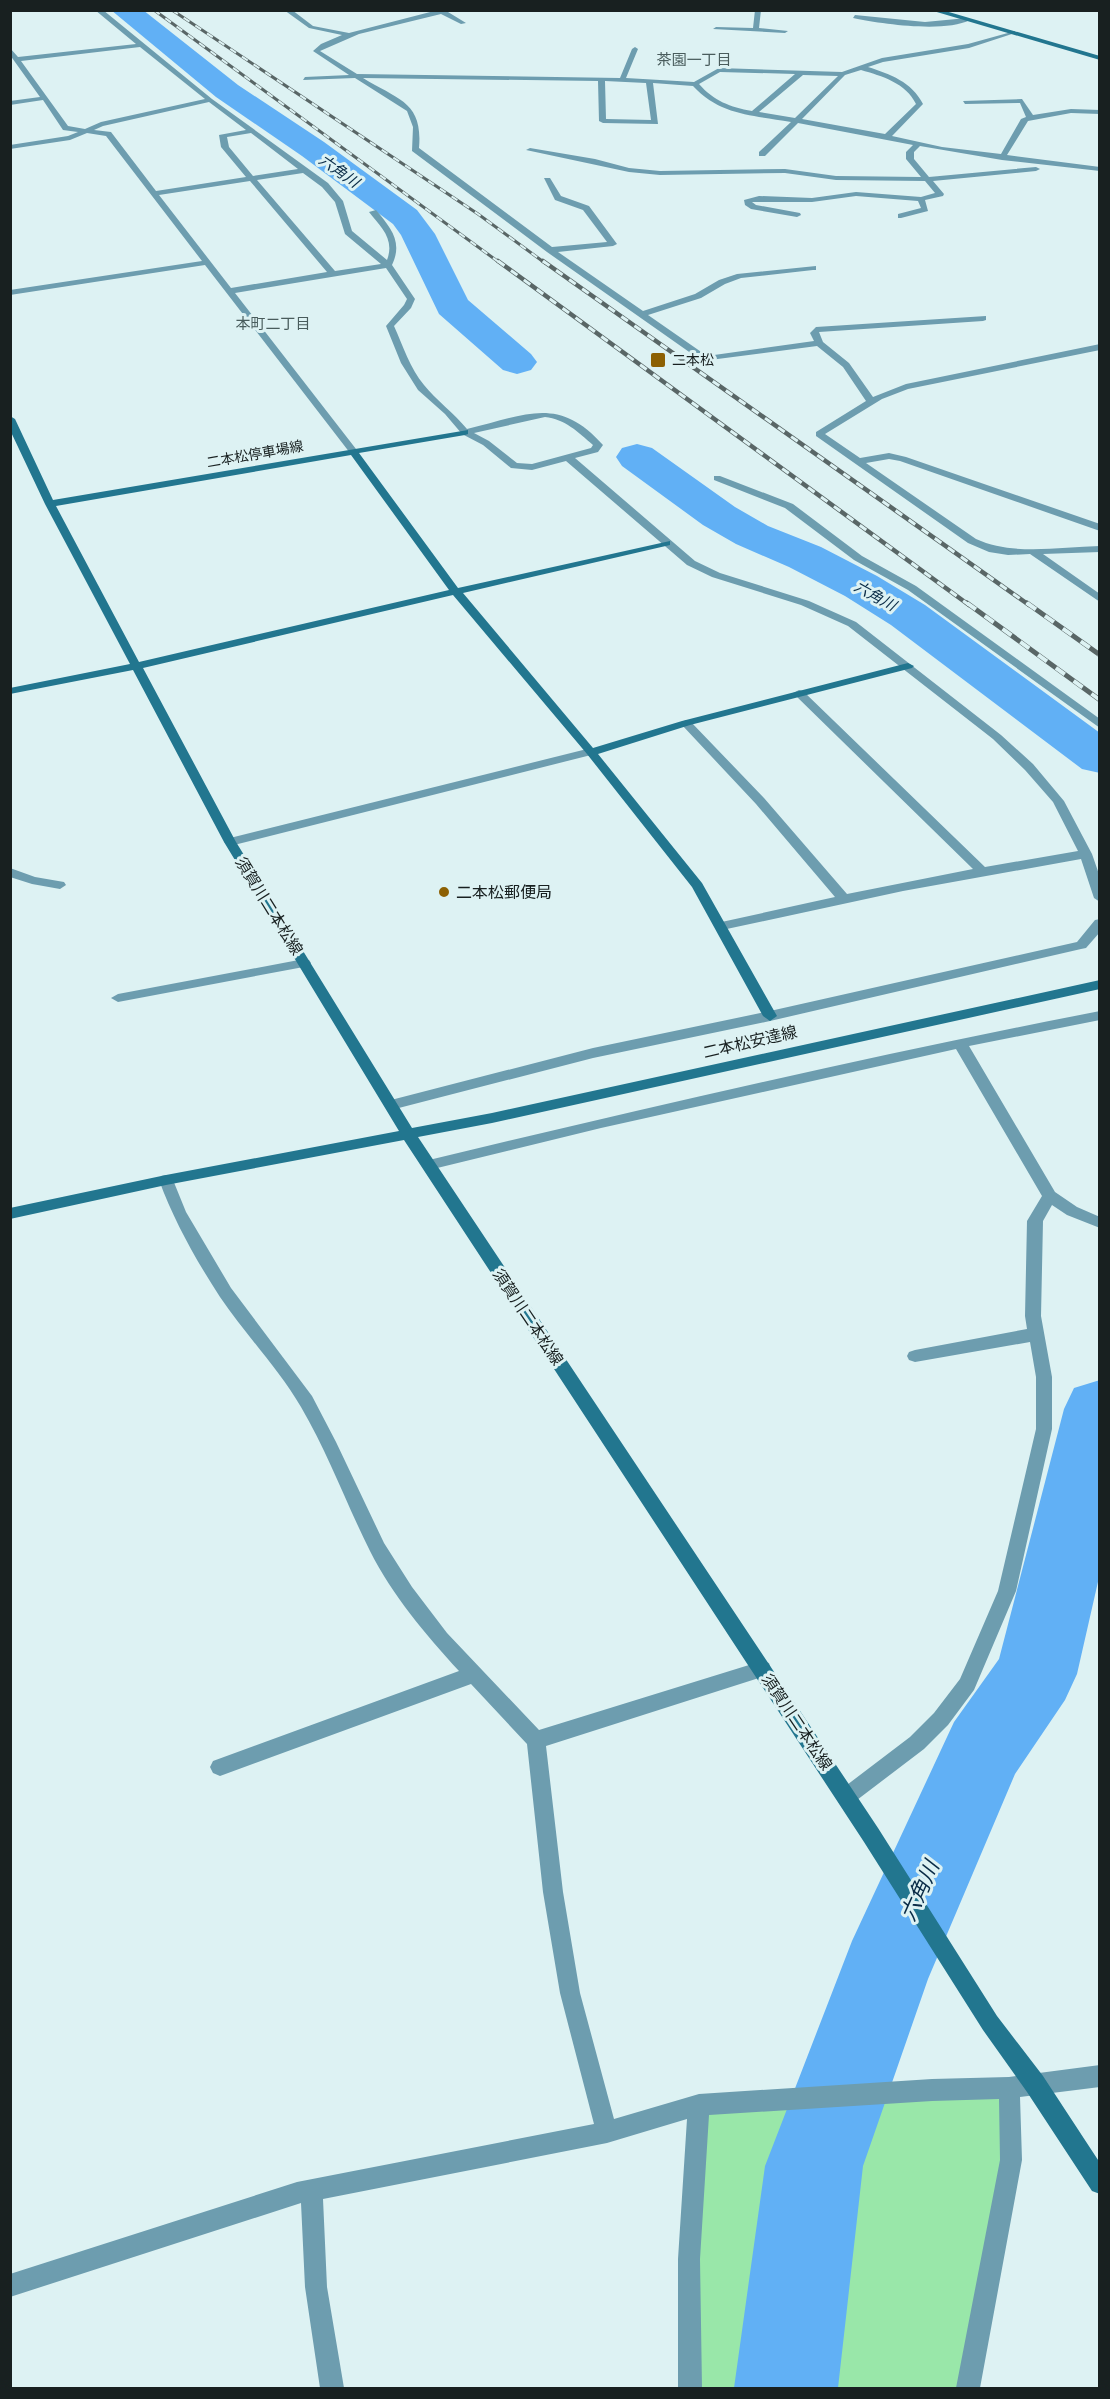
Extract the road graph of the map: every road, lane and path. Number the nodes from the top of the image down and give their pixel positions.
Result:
1 (98, 10) edge
2 (287, 10) edge
3 (758, 10) edge
4 (933, 10) edge
5 (446, 11) edge
6 (855, 17) dead end
7 (405, 20) junction
8 (967, 20) junction
9 (464, 22) dead end
10 (716, 29) dead end
11 (401, 30) dead end
12 (756, 30) junction
13 (785, 31) dead end
14 (1013, 32) junction
15 (349, 35) junction
16 (142, 45) junction
17 (635, 49) dead end
18 (10, 50) edge
19 (1100, 58) edge
20 (17, 59) junction
21 (859, 67) junction
22 (801, 73) junction
23 (843, 74) junction
24 (352, 75) junction
25 (305, 79) dead end
26 (601, 79) junction
27 (622, 80) junction
28 (649, 81) junction
29 (695, 84) junction
30 (44, 98) junction
31 (210, 100) junction
32 (966, 102) dead end
33 (10, 103) edge
34 (1100, 112) edge
35 (753, 114) junction
36 (1030, 117) junction
37 (795, 121) junction
38 (253, 130) junction
39 (87, 131) junction
40 (886, 136) junction
41 (918, 144) junction
42 (10, 147) edge
43 (530, 150) dead end
44 (762, 154) dead end
45 (1002, 158) junction
46 (1061, 164) junction
47 (1100, 169) edge
48 (305, 170) junction
49 (252, 178) junction
50 (927, 179) junction
51 (547, 180) dead end
52 (155, 193) junction
53 (921, 199) junction
54 (373, 212) dead end
55 (797, 215) dead end
56 (901, 216) dead end
57 (550, 250) junction
58 (208, 262) junction
59 (388, 265) junction
60 (813, 268) dead end
61 (333, 274) junction
62 (229, 291) junction
63 (10, 293) edge
64 (640, 315) junction
65 (983, 318) dead end
66 (819, 343) junction
67 (1100, 346) edge
68 (872, 401) junction
69 (10, 419) edge
70 (465, 432) junction
71 (353, 451) junction
72 (569, 458) junction
73 (859, 461) junction
74 (717, 478) dead end
75 (50, 504) junction
76 (1100, 528) edge
77 (666, 543) junction
78 (1100, 549) edge
79 (1032, 551) junction
80 (456, 592) junction
81 (1100, 599) edge
82 (135, 666) junction
83 (908, 666) junction
84 (10, 692) edge
85 (799, 693) junction
86 (686, 723) junction
87 (1100, 725) edge
88 (591, 752) junction
89 (230, 842) junction
90 (1086, 854) junction
91 (981, 870) junction
92 (10, 872) edge
93 (60, 885) dead end
94 (843, 897) junction
95 (1100, 898) edge
96 (1100, 923) edge
97 (722, 926) junction
98 (304, 963) junction
99 (1100, 984) edge
100 (118, 998) dead end
101 (1100, 1015) edge
102 (770, 1016) junction
103 (960, 1043) junction
104 (391, 1105) junction
105 (408, 1134) junction
106 (429, 1165) junction
107 (166, 1180) junction
108 (1050, 1196) junction
109 (10, 1214) edge
110 (1100, 1223) edge
111 (1036, 1334) junction
112 (915, 1356) dead end
113 (762, 1670) junction
114 (474, 1674) junction
115 (536, 1740) junction
116 (220, 1767) dead end
117 (846, 1797) junction
118 (1100, 2076) edge
119 (1035, 2084) junction
120 (1009, 2088) junction
121 (699, 2104) junction
122 (607, 2132) junction
123 (1100, 2183) edge
124 (311, 2190) junction
125 (10, 2286) edge
126 (332, 2388) edge
127 (690, 2388) edge
128 (968, 2388) edge

1 - 16 street
2 - 15 street
3 - 12 street
4 - 8 main road
5 - 7 street
5 - 9 street
6 - 8 street
7 - 11 street
7 - 15 street
8 - 14 main road
10 - 12 street
12 - 13 street
14 - 19 main road
14 - 21 street
15 - 24 street
16 - 20 street
16 - 31 street
17 - 27 street
18 - 20 street
20 - 30 street
21 - 23 street
21 - 40 street
22 - 23 street
22 - 29 street
22 - 35 street
23 - 37 street
24 - 25 street
24 - 26 street
24 - 57 street
26 - 27 street
26 - 28 street
27 - 28 street
28 - 29 street
29 - 35 street
30 - 33 street
30 - 39 street
31 - 38 street
31 - 39 street
32 - 36 street
34 - 36 street
35 - 37 street
36 - 45 street
37 - 40 street
37 - 44 street
38 - 48 street
38 - 49 street
39 - 42 street
39 - 52 street
40 - 41 street
41 - 45 street
41 - 50 street
43 - 50 street
45 - 46 street
46 - 47 street
46 - 50 street
48 - 49 street
48 - 59 street
49 - 52 street
49 - 61 street
50 - 53 street
51 - 57 street
52 - 58 street
53 - 55 street
53 - 56 street
54 - 59 street
57 - 64 street
58 - 62 street
58 - 63 street
59 - 61 street
59 - 70 street
60 - 64 street
61 - 62 street
62 - 71 street
64 - 66 street
65 - 66 street
66 - 68 street
67 - 68 street
68 - 73 street
69 - 75 main road, 須賀川二本松線
70 - 71 main road, 二本松停車場線
70 - 72 street
70 - 72 street
71 - 75 main road, 二本松停車場線
71 - 80 main road
72 - 77 street
73 - 76 street
73 - 79 street
74 - 87 street
75 - 82 main road, 須賀川二本松線
77 - 80 main road
77 - 83 street
78 - 79 street
79 - 81 street
80 - 82 main road
80 - 88 main road
82 - 84 main road
82 - 89 main road, 須賀川二本松線
83 - 85 main road
83 - 90 street
85 - 86 main road
85 - 91 street
86 - 88 main road
86 - 94 street
88 - 89 street
88 - 97 main road
89 - 98 main road, 須賀川二本松線
90 - 91 street
90 - 95 street
91 - 94 street
92 - 93 street
94 - 97 street
96 - 102 street
97 - 102 main road
98 - 100 street
98 - 104 main road, 須賀川二本松線
99 - 105 main road, 二本松安達線
101 - 103 street
102 - 104 street
103 - 106 street
103 - 108 street
104 - 105 main road, 須賀川二本松線
105 - 106 main road, 須賀川二本松線
105 - 107 main road, 二本松安達線
106 - 113 main road, 須賀川二本松線
107 - 109 main road, 二本松安達線
107 - 114 street
108 - 110 street
108 - 111 street
111 - 112 street
111 - 117 street
113 - 115 street
113 - 117 main road, 須賀川二本松線
114 - 115 street
114 - 116 street
115 - 122 street
117 - 119 main road, 須賀川二本松線
118 - 119 street
119 - 120 street
119 - 123 main road, 須賀川二本松線
120 - 121 street
120 - 128 street
121 - 122 street
121 - 127 street
122 - 124 street
124 - 125 street
124 - 126 street

